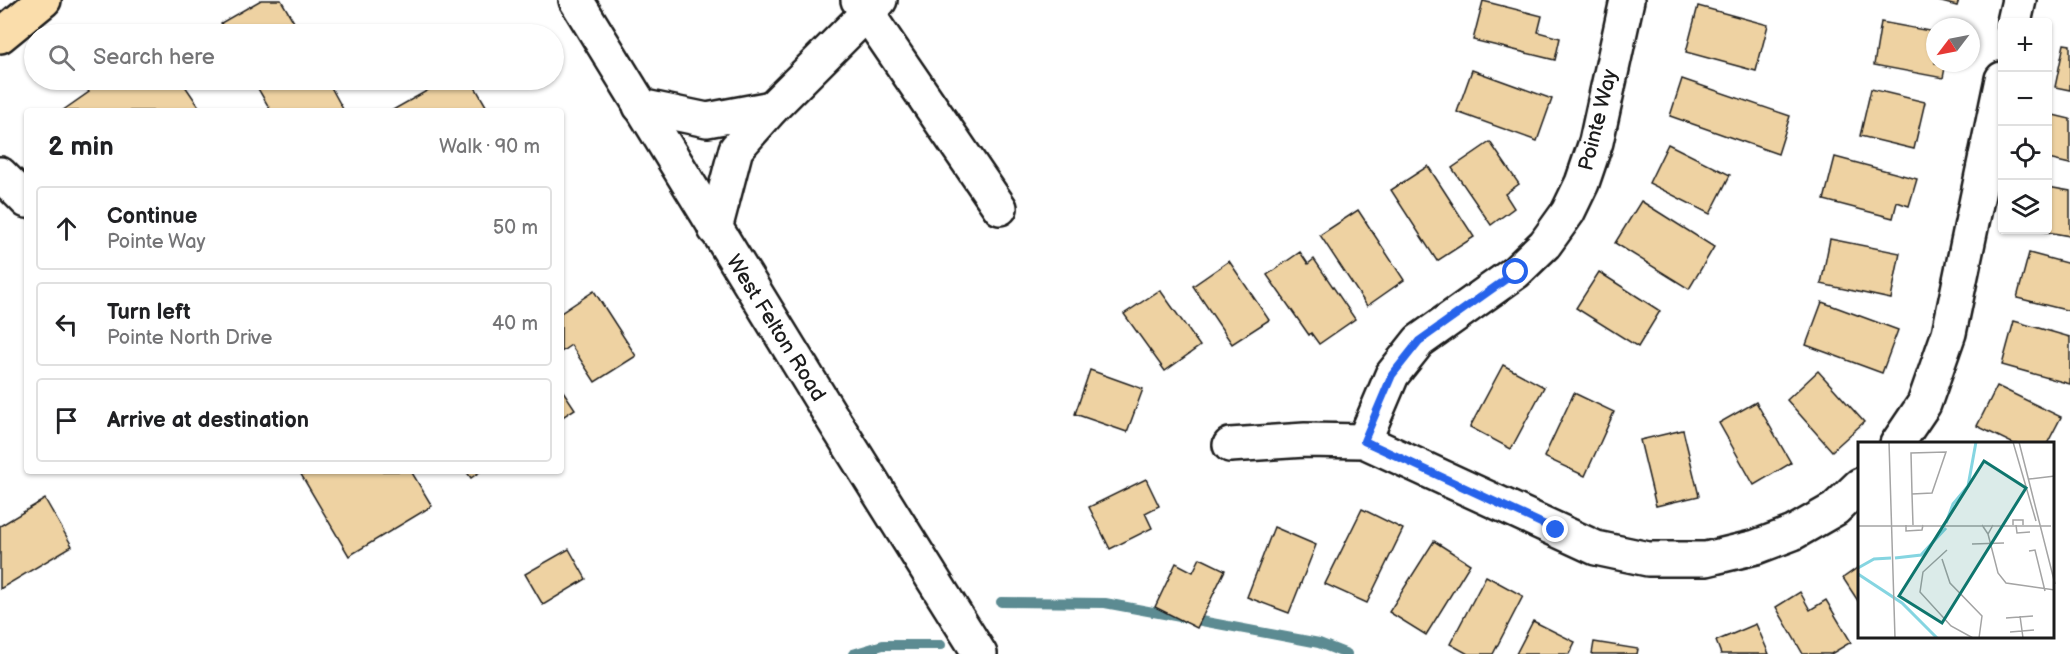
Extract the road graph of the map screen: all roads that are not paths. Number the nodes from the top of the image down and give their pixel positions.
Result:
1 (18, 0) edge
2 (44, 0) edge
3 (576, 0) edge
4 (1627, 0) edge
5 (2019, 0) edge
6 (868, 5) edge
7 (2015, 18) edge
8 (0, 20) edge
9 (0, 36) edge
10 (1998, 98) edge
11 (640, 106) junction
12 (772, 108) junction
13 (0, 174) edge
14 (24, 198) edge
15 (1000, 208) dead end
16 (715, 229) junction
17 (1364, 441) junction
18 (1898, 442) edge
19 (1230, 445) dead end
20 (1858, 487) edge
21 (980, 654) edge

1 - 8 main road
2 - 9 main road
3 - 11 street, West Felton Road
4 - 17 street, Pointe Way
5 - 7 street
6 - 12 street
6 - 15 street
10 - 18 street
11 - 12 street
11 - 16 street, West Felton Road
12 - 16 street
13 - 14 street
16 - 21 street, West Felton Road
17 - 19 street
17 - 20 street

